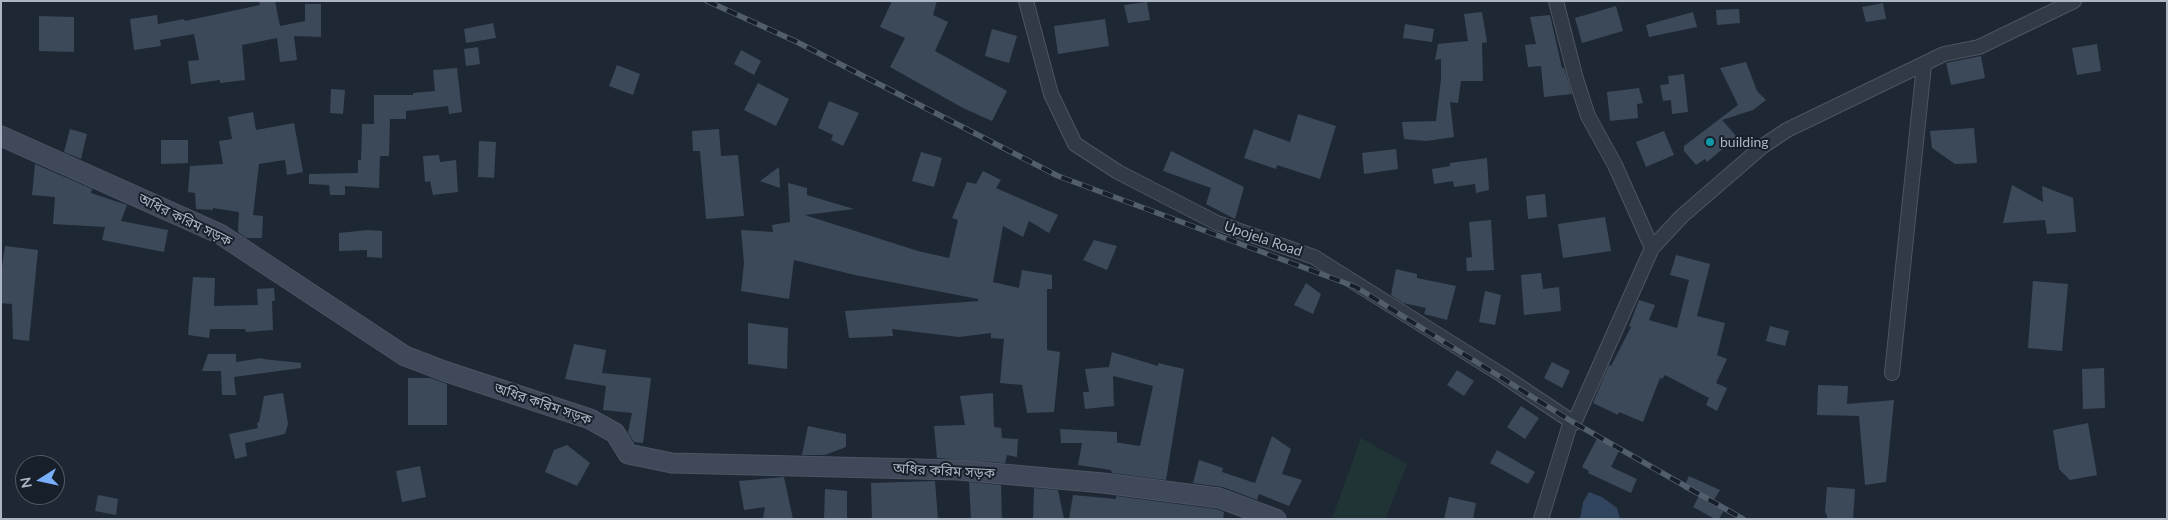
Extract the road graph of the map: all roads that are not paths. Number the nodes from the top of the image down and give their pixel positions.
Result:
1 (1026, 1) edge
2 (1556, 1) edge
3 (2074, 1) edge
4 (1924, 65) junction
5 (1, 136) edge
6 (1652, 248) junction
7 (1892, 373) dead end
8 (1574, 423) junction
9 (1276, 519) edge
10 (1541, 519) edge

1 - 8 street, Upojela Road
2 - 6 street
3 - 4 street
4 - 6 street
4 - 7 street
5 - 9 main road, অধির করিম সড়ক
6 - 8 street
8 - 10 street

